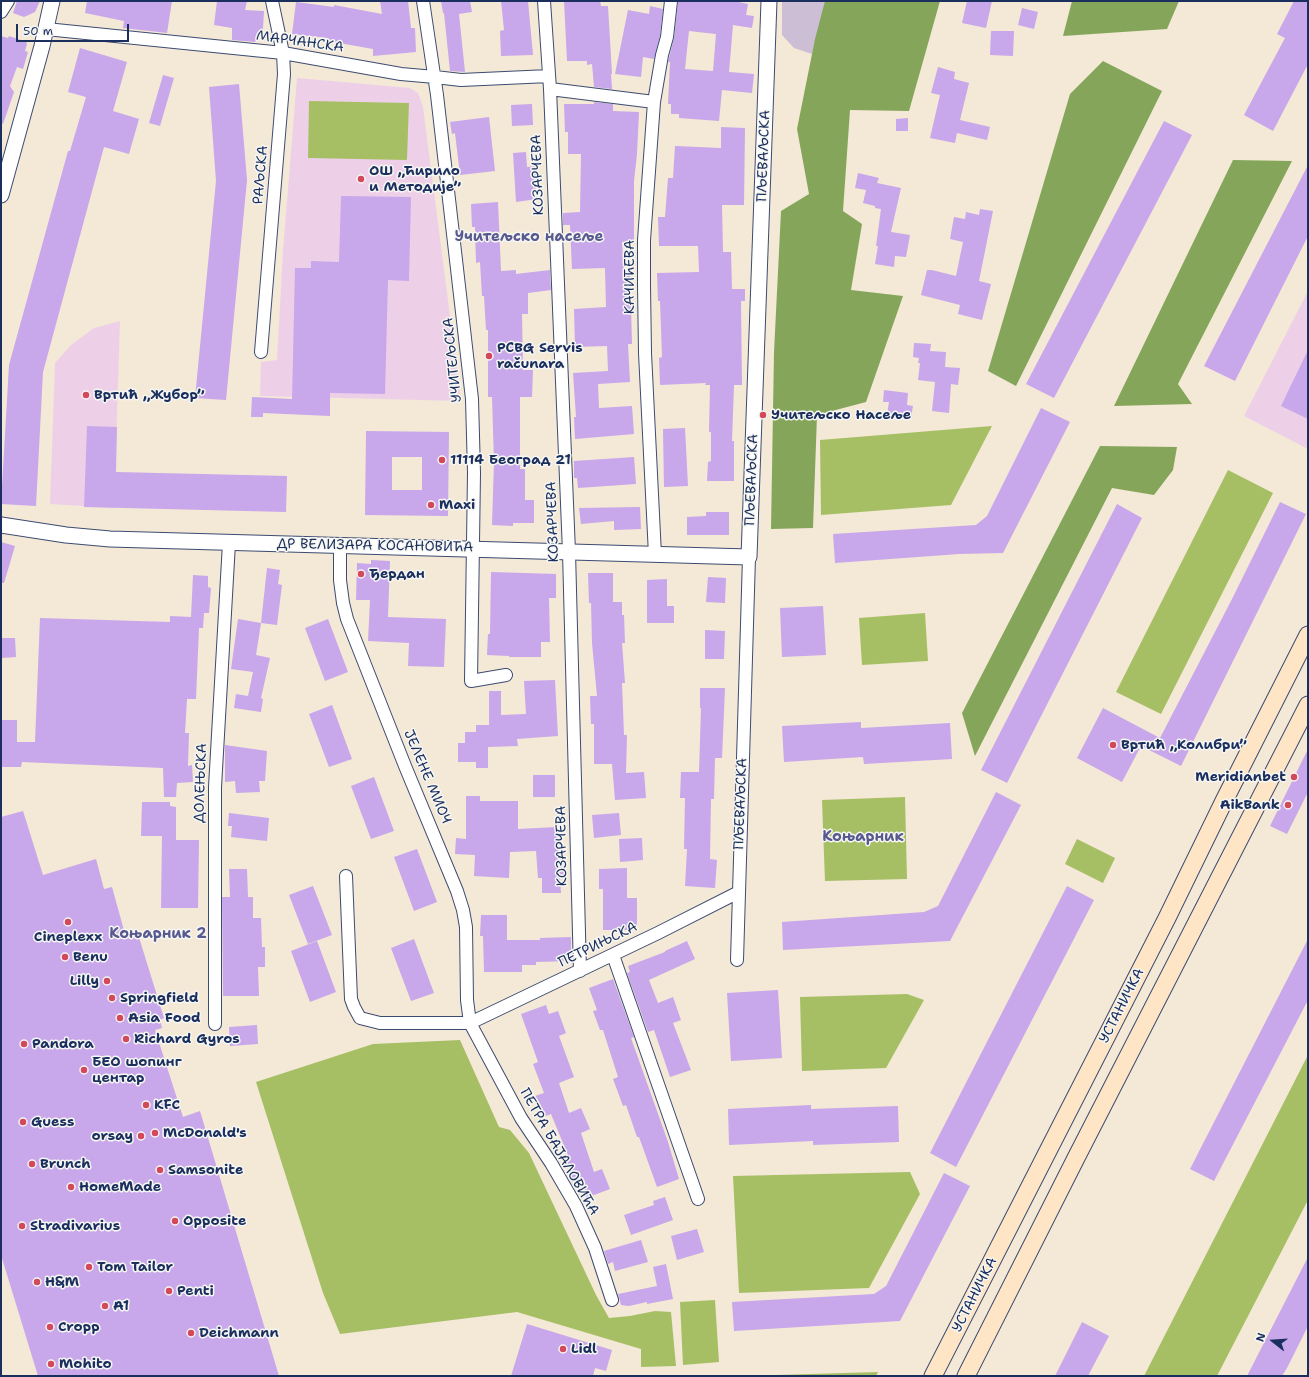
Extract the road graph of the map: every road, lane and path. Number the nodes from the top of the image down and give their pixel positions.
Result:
1 (8, 1) edge
2 (52, 1) edge
3 (272, 1) edge
4 (423, 1) edge
5 (544, 1) edge
6 (671, 1) edge
7 (769, 1) edge
8 (1, 12) edge
9 (46, 29) junction
10 (283, 53) junction
11 (549, 76) junction
12 (435, 77) junction
13 (550, 89) junction
14 (654, 102) junction
15 (1, 195) edge
16 (261, 352) dead end
17 (1, 525) edge
18 (229, 543) junction
19 (340, 546) junction
20 (474, 549) junction
21 (570, 552) junction
22 (654, 555) junction
23 (749, 557) junction
24 (1308, 635) edge
25 (506, 675) dead end
26 (1308, 705) edge
27 (346, 876) dead end
28 (739, 892) junction
29 (613, 955) junction
30 (737, 960) dead end
31 (580, 971) junction
32 (470, 1023) junction
33 (215, 1024) dead end
34 (698, 1199) dead end
35 (612, 1300) dead end
36 (933, 1376) edge
37 (966, 1376) edge

1 - 8 street
2 - 9 street
3 - 10 street, РАЉСКА
4 - 12 street, УЧИТЕЉСКА
5 - 11 street, КОЗАРЧЕВА
6 - 14 street, КАЧИЋЕВА
7 - 23 street, ПЉЕВАЉСКА
9 - 10 street, МАРЧАНСКА
9 - 15 street
10 - 12 street, МАРЧАНСКА
10 - 16 street, РАЉСКА
11 - 12 street, МАРЧАНСКА
11 - 13 street, КОЗАРЧЕВА
12 - 20 street, УЧИТЕЉСКА
13 - 14 street
13 - 21 street, КОЗАРЧЕВА
14 - 22 street, КАЧИЋЕВА
17 - 18 street, ДР ВЕЛИЗАРА КОСАНОВИЋА
18 - 19 street, ДР ВЕЛИЗАРА КОСАНОВИЋА
18 - 33 street, ДОЛЕЊСКА
19 - 20 street, ДР ВЕЛИЗАРА КОСАНОВИЋА
19 - 32 street, ЈЕЛЕНЕ МИОЧ
20 - 21 street, ДР ВЕЛИЗАРА КОСАНОВИЋА
20 - 25 street, УЧИТЕЉСКА
21 - 22 street, ДР ВЕЛИЗАРА КОСАНОВИЋА
21 - 31 street, КОЗАРЧЕВА
22 - 23 street, ДР ВЕЛИЗАРА КОСАНОВИЋА
23 - 28 street, ПЉЕВАЉСКА
24 - 36 main road, УСТАНИЧКА
26 - 37 main road, УСТАНИЧКА
27 - 32 street
28 - 29 street, ПЕТРИЊСКА
28 - 30 street, ПЉЕВАЉСКА
29 - 31 street, ПЕТРИЊСКА
29 - 34 street
31 - 32 street, ПЕТРИЊСКА
32 - 35 street, ПЕТРА БАЈАЛОВИЋА

